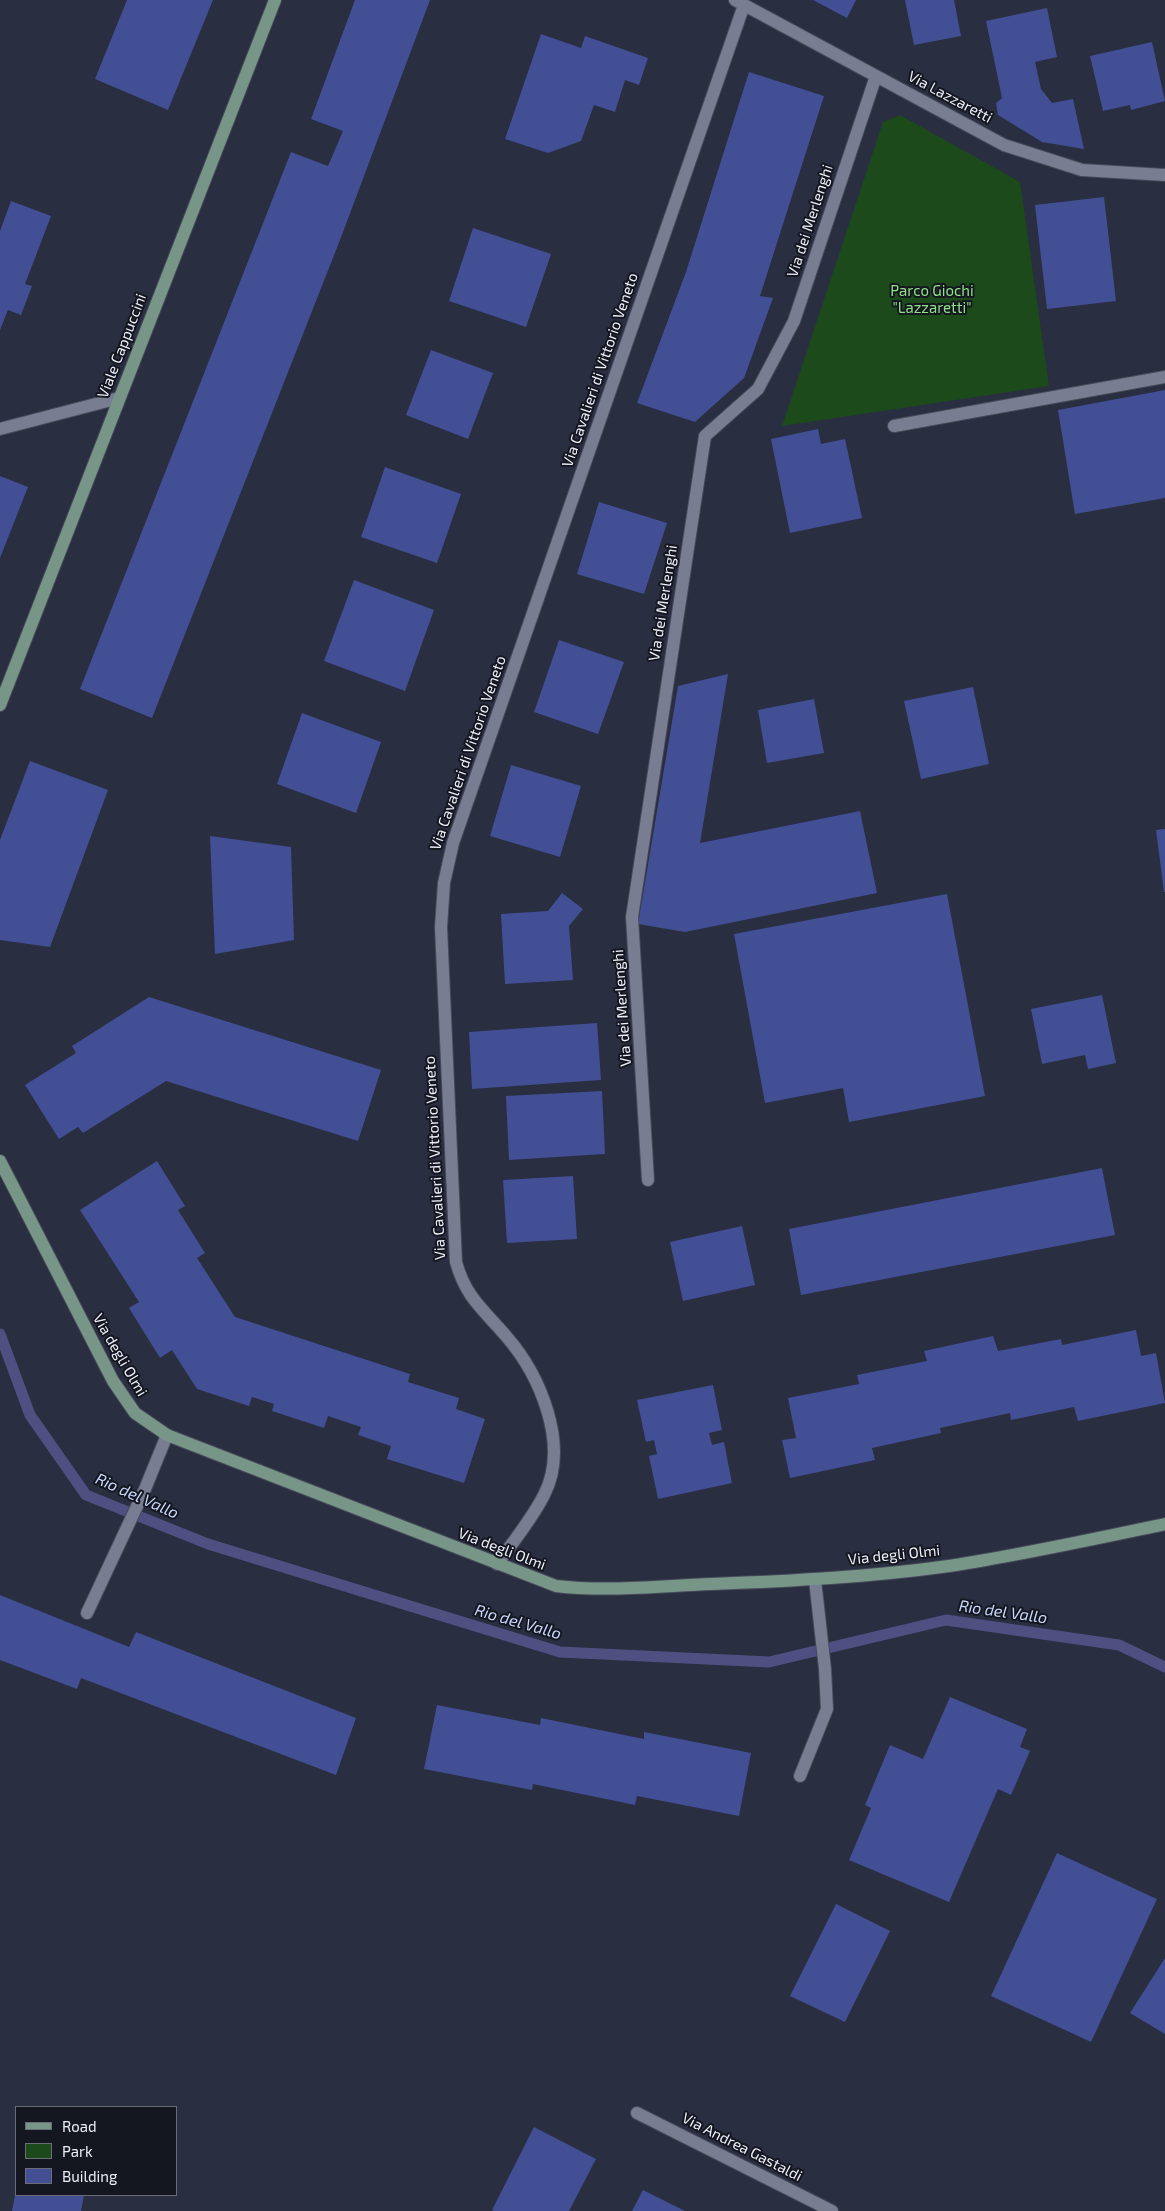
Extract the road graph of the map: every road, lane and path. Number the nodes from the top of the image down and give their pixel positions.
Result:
1 (275, 0) edge
2 (740, 3) edge
3 (876, 76) junction
4 (1165, 175) edge
5 (1165, 377) edge
6 (119, 398) junction
7 (894, 426) dead end
8 (0, 429) edge
9 (0, 703) edge
10 (0, 1161) edge
11 (648, 1180) dead end
12 (167, 1435) junction
13 (1165, 1524) edge
14 (497, 1564) junction
15 (815, 1580) junction
16 (88, 1613) dead end
17 (800, 1776) dead end
18 (637, 2113) dead end
19 (832, 2211) edge

1 - 6 main road, Viale Cappuccini
2 - 3 street, Via Lazzaretti
2 - 14 street, Via Cavalieri di Vittorio Veneto
3 - 4 street, Via Lazzaretti
3 - 11 street, Via dei Merlenghi
5 - 7 street
6 - 8 street
6 - 9 main road, Viale Cappuccini
10 - 12 main road, Via degli Olmi
12 - 14 main road, Via degli Olmi
12 - 16 street
13 - 15 main road, Via degli Olmi
14 - 15 main road, Via degli Olmi
15 - 17 street
18 - 19 street, Via Andrea Gastaldi

